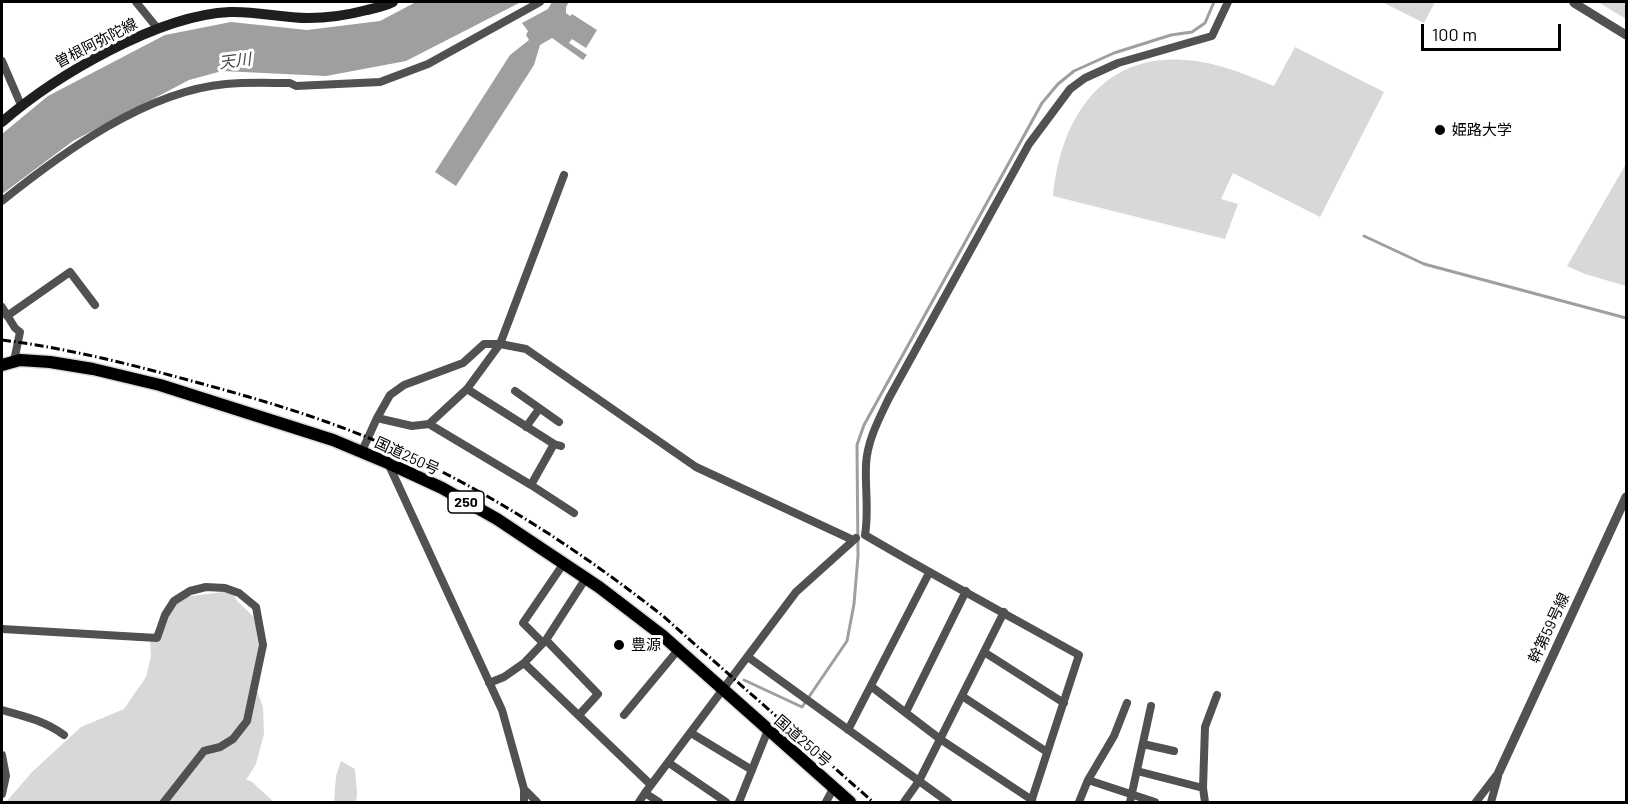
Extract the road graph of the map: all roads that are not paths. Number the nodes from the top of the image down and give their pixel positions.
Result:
1 (136, 2) edge
2 (393, 2) edge
3 (540, 2) edge
4 (1228, 2) edge
5 (1572, 2) edge
6 (158, 29) junction
7 (1626, 35) edge
8 (2, 61) edge
9 (21, 105) junction
10 (2, 122) edge
11 (564, 175) dead end
12 (2, 201) edge
13 (95, 305) dead end
14 (2, 307) edge
15 (7, 316) junction
16 (500, 344) junction
17 (14, 361) junction
18 (2, 365) edge
19 (467, 389) junction
20 (515, 391) dead end
21 (539, 409) junction
22 (376, 418) junction
23 (559, 422) dead end
24 (429, 424) junction
25 (526, 427) junction
26 (362, 451) junction
27 (388, 463) junction
28 (531, 485) junction
29 (1626, 497) edge
30 (574, 513) dead end
31 (866, 535) junction
32 (853, 540) junction
33 (564, 563) junction
34 (929, 573) junction
35 (586, 578) junction
36 (966, 591) junction
37 (1004, 612) junction
38 (2, 629) edge
39 (544, 642) junction
40 (678, 650) junction
41 (984, 652) junction
42 (747, 657) junction
43 (524, 663) junction
44 (489, 683) junction
45 (872, 687) junction
46 (723, 690) junction
47 (1217, 695) dead end
48 (962, 696) junction
49 (1064, 703) junction
50 (1127, 703) dead end
51 (1151, 706) dead end
52 (2, 710) edge
53 (906, 712) junction
54 (579, 715) junction
55 (624, 715) dead end
56 (768, 730) junction
57 (848, 730) junction
58 (691, 733) junction
59 (64, 735) dead end
60 (940, 739) junction
61 (1143, 744) junction
62 (1174, 751) dead end
63 (1047, 752) junction
64 (2, 755) edge
65 (669, 763) junction
66 (752, 770) junction
67 (1137, 771) junction
68 (1499, 772) junction
69 (1088, 780) junction
70 (919, 781) junction
71 (651, 784) junction
72 (834, 788) junction
73 (1203, 788) junction
74 (524, 789) junction
75 (645, 793) junction
76 (2, 794) edge
77 (1130, 799) edge
78 (1031, 801) edge
79 (164, 802) edge
80 (524, 802) edge
81 (537, 802) edge
82 (639, 802) edge
83 (659, 802) edge
84 (726, 802) edge
85 (738, 802) edge
86 (826, 802) edge
87 (850, 802) edge
88 (904, 802) edge
89 (948, 802) edge
90 (1079, 802) edge
91 (1155, 802) edge
92 (1205, 802) edge
93 (1476, 802) edge
94 (1491, 802) edge

1 - 6 street
2 - 6 main road, 曽根阿弥陀線
3 - 12 street
4 - 31 street
5 - 7 street
6 - 9 main road, 曽根阿弥陀線
8 - 9 street
9 - 10 main road, 曽根阿弥陀線
11 - 16 street
13 - 15 street
14 - 15 street
15 - 17 street
16 - 19 street
16 - 22 street
16 - 32 street
17 - 18 highway, 国道250号 / 250
17 - 26 highway, 国道250号 / 250
19 - 24 street
19 - 25 street
20 - 21 street
21 - 23 street
21 - 25 street
22 - 24 street
22 - 26 street
24 - 28 street
25 - 28 street
26 - 27 highway, 国道250号 / 250
27 - 33 highway, 国道250号 / 250
27 - 44 street
28 - 30 street
29 - 68 street, 幹第59号線
31 - 32 street
31 - 34 street
32 - 42 street
33 - 35 highway, 国道250号 / 250
33 - 39 street
34 - 36 street
34 - 45 street
35 - 39 street
35 - 40 highway, 国道250号 / 250
36 - 37 street
36 - 53 street
37 - 41 street
37 - 49 street
38 - 79 street
39 - 43 street
39 - 54 street
40 - 46 highway, 国道250号 / 250
40 - 55 street
41 - 48 street
41 - 49 street
42 - 46 street
42 - 57 street
43 - 44 street
43 - 54 street
44 - 74 street
45 - 53 street
45 - 57 street
46 - 56 highway, 国道250号 / 250
46 - 58 street
47 - 73 street
48 - 60 street
48 - 63 street
49 - 63 street
50 - 69 street
51 - 61 street
52 - 59 street
53 - 60 street
54 - 71 street
56 - 66 street
56 - 72 highway, 国道250号 / 250
57 - 70 street
58 - 65 street
58 - 66 street
60 - 70 street
60 - 78 street
61 - 62 street
61 - 67 street
63 - 78 street
64 - 76 street
65 - 71 street
65 - 84 street
66 - 85 street
67 - 73 street
67 - 77 street
68 - 93 street, 幹第59号線
68 - 94 street, 幹第59号線
69 - 77 street
69 - 90 street
70 - 88 street
70 - 89 street
71 - 75 street
72 - 86 street
72 - 87 highway, 国道250号 / 250
73 - 92 street
74 - 80 street
74 - 81 street
75 - 82 street
75 - 83 street
77 - 91 street

